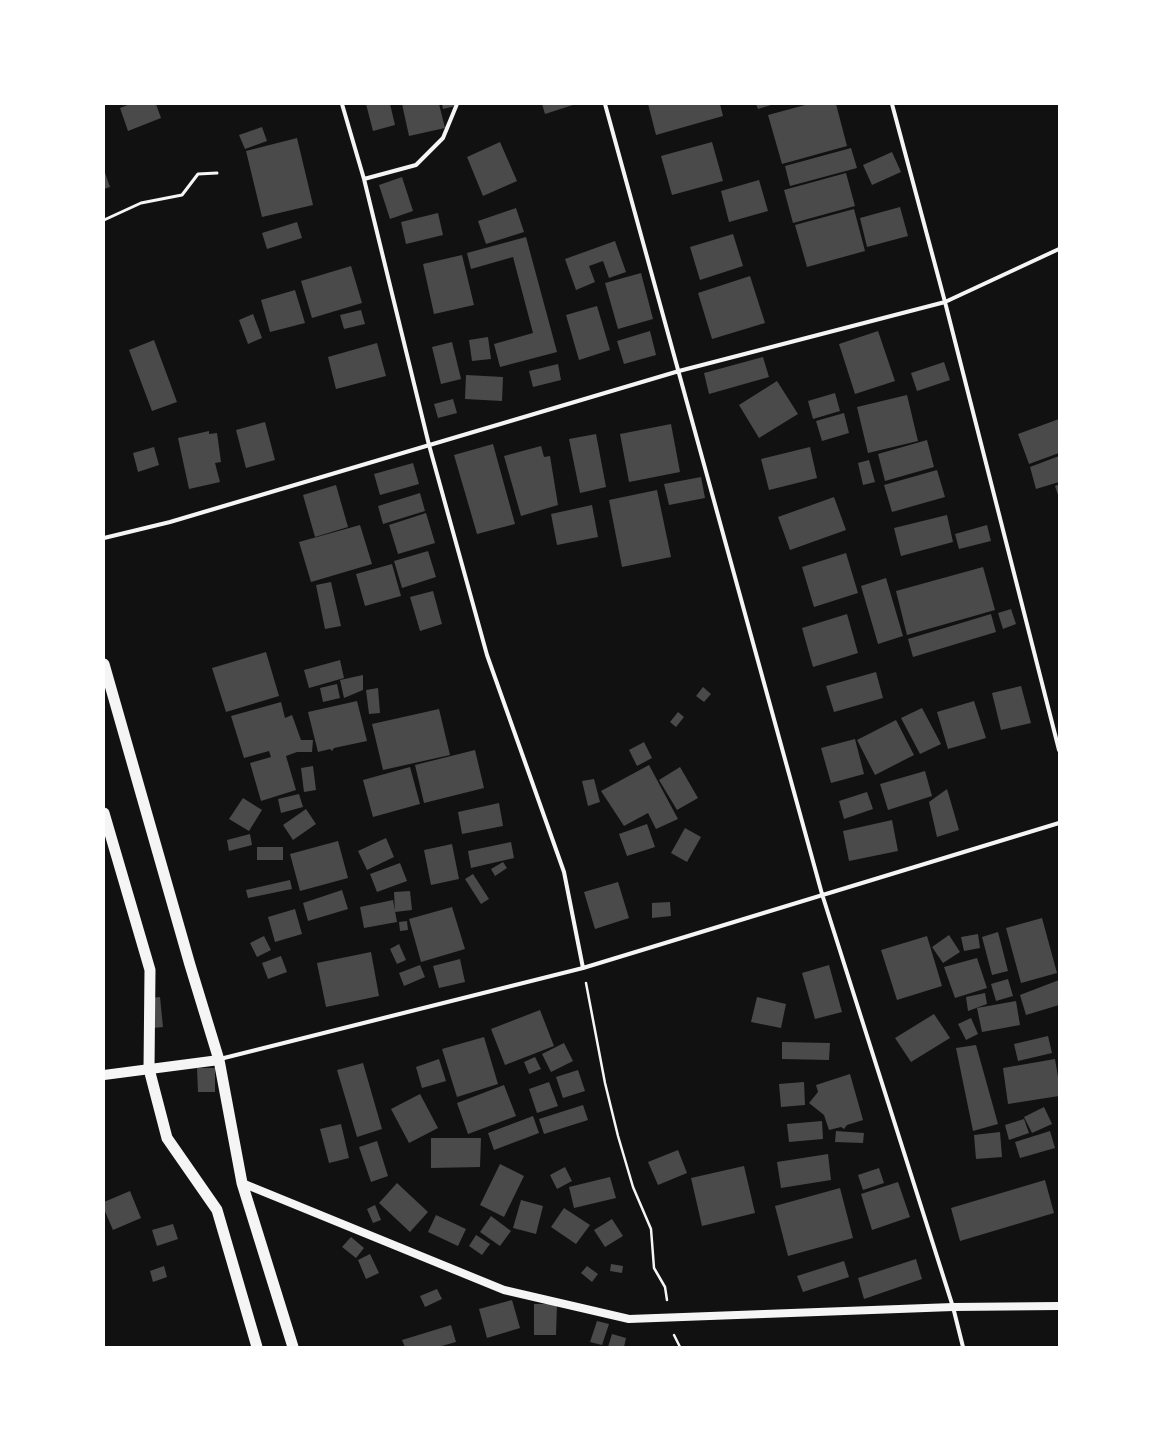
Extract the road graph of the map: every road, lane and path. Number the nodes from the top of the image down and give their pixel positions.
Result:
1 (342, 104) edge
2 (457, 104) edge
3 (605, 104) edge
4 (892, 104) edge
5 (217, 173) dead end
6 (364, 179) junction
7 (104, 220) edge
8 (1059, 249) edge
9 (945, 302) junction
10 (679, 371) junction
11 (429, 445) junction
12 (104, 538) edge
13 (104, 664) edge
14 (1059, 750) edge
15 (104, 813) edge
16 (1059, 823) edge
17 (822, 894) junction
18 (583, 968) junction
19 (219, 1060) junction
20 (149, 1069) junction
21 (104, 1075) edge
22 (242, 1183) junction
23 (668, 1301) dead end
24 (1059, 1306) edge
25 (953, 1307) junction
26 (257, 1347) edge
27 (294, 1347) edge
28 (963, 1347) edge

1 - 6 street
2 - 6 street
3 - 10 street
4 - 9 street
5 - 7 lane
6 - 11 street
8 - 9 street
9 - 10 street
9 - 14 street
10 - 11 street
10 - 17 street
11 - 12 street
11 - 18 street
13 - 19 highway
15 - 20 highway
16 - 17 street
17 - 18 street
17 - 25 street
18 - 19 street
18 - 23 path
19 - 20 main road
19 - 22 highway
20 - 21 main road
20 - 26 highway
22 - 25 main road
22 - 27 highway
24 - 25 main road
25 - 28 street

